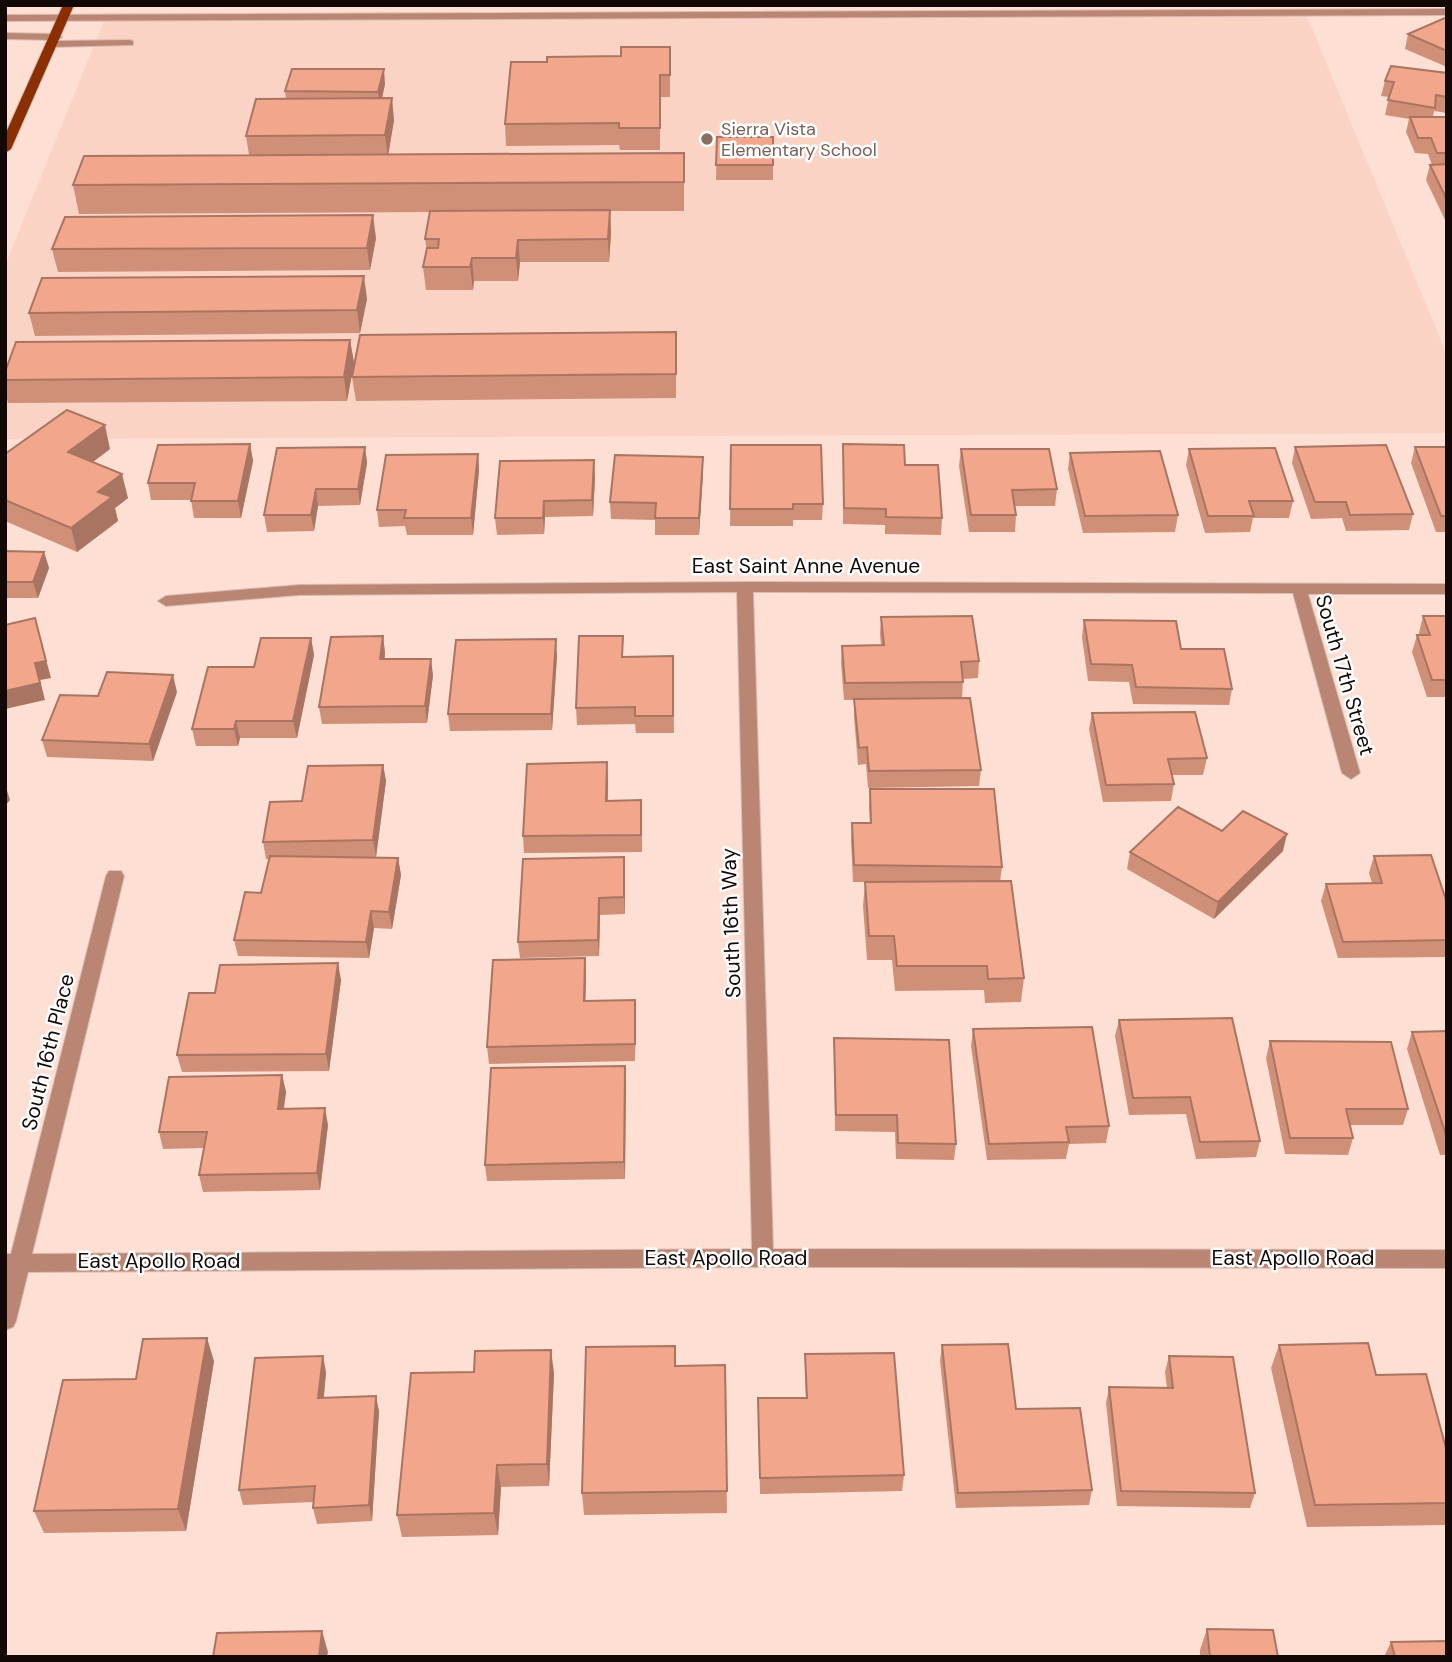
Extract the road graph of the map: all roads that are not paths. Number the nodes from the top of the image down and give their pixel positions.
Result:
1 (627, 9) edge
2 (446, 10) edge
3 (67, 11) edge
4 (263, 11) edge
5 (1447, 12) edge
6 (5, 18) edge
7 (5, 36) edge
8 (54, 41) junction
9 (129, 43) dead end
10 (5, 149) edge
11 (745, 587) junction
12 (1299, 588) junction
13 (1447, 589) edge
14 (166, 601) dead end
15 (1351, 773) dead end
16 (115, 876) dead end
17 (763, 1258) junction
18 (1447, 1259) edge
19 (13, 1263) edge
20 (5, 1321) edge

1 - 2 street
1 - 5 street
2 - 4 street
3 - 4 street
3 - 6 street
3 - 8 main road
7 - 8 street
8 - 9 street
8 - 10 main road
11 - 12 street, East Saint Anne Avenue
11 - 14 street, East Saint Anne Avenue
11 - 17 street, South 16th Way
12 - 13 street, East Saint Anne Avenue
12 - 15 street, South 17th Street
16 - 19 street, South 16th Place
17 - 18 street, East Apollo Road
17 - 19 street, East Apollo Road
19 - 20 street, South 16th Place

